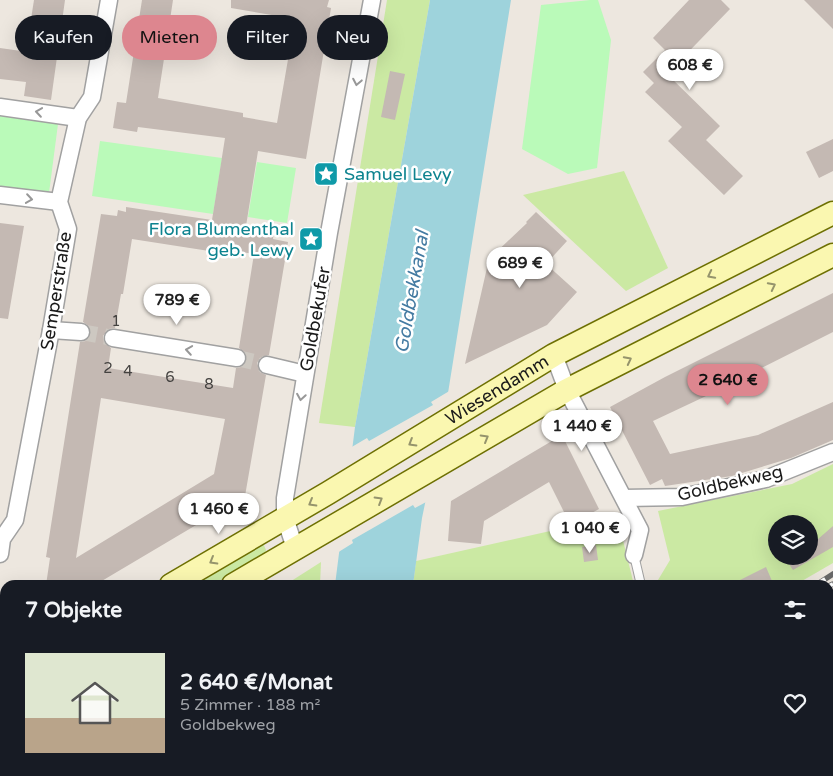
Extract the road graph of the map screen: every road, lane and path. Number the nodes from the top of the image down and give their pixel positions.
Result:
1 (109, 0) edge
2 (372, 0) edge
3 (0, 107) edge
4 (78, 118) junction
5 (0, 195) edge
6 (59, 202) junction
7 (833, 213) edge
8 (833, 255) edge
9 (51, 330) junction
10 (81, 332) tunnel mouth
11 (113, 338) tunnel mouth
12 (554, 355) junction
13 (237, 358) tunnel mouth
14 (267, 365) tunnel mouth
15 (305, 374) junction
16 (567, 390) junction
17 (833, 452) edge
18 (624, 498) junction
19 (285, 518) junction
20 (1, 544) edge
21 (295, 548) junction
22 (634, 555) joint
23 (180, 580) edge
24 (241, 580) edge
25 (640, 580) edge

1 - 4 street
2 -> 15 street, Goldbekufer
4 -> 3 street
4 - 6 street
5 -> 6 street
6 - 9 street, Semperstraße
7 -> 12 street, Wiesendamm
16 -> 8 street, Wiesendamm
9 - 10 street
9 - 20 street, Semperstraße
13 -> 11 street
12 - 16 street
12 -> 19 street, Wiesendamm
14 - 15 street
15 -> 19 street, Goldbekufer
16 - 18 street
21 -> 16 street, Wiesendamm
17 - 18 street, Goldbekweg
18 - 22 street
19 - 21 street, Goldbekufer
19 -> 23 street, Wiesendamm
21 - 24 street, Wiesendamm
22 - 25 lane

